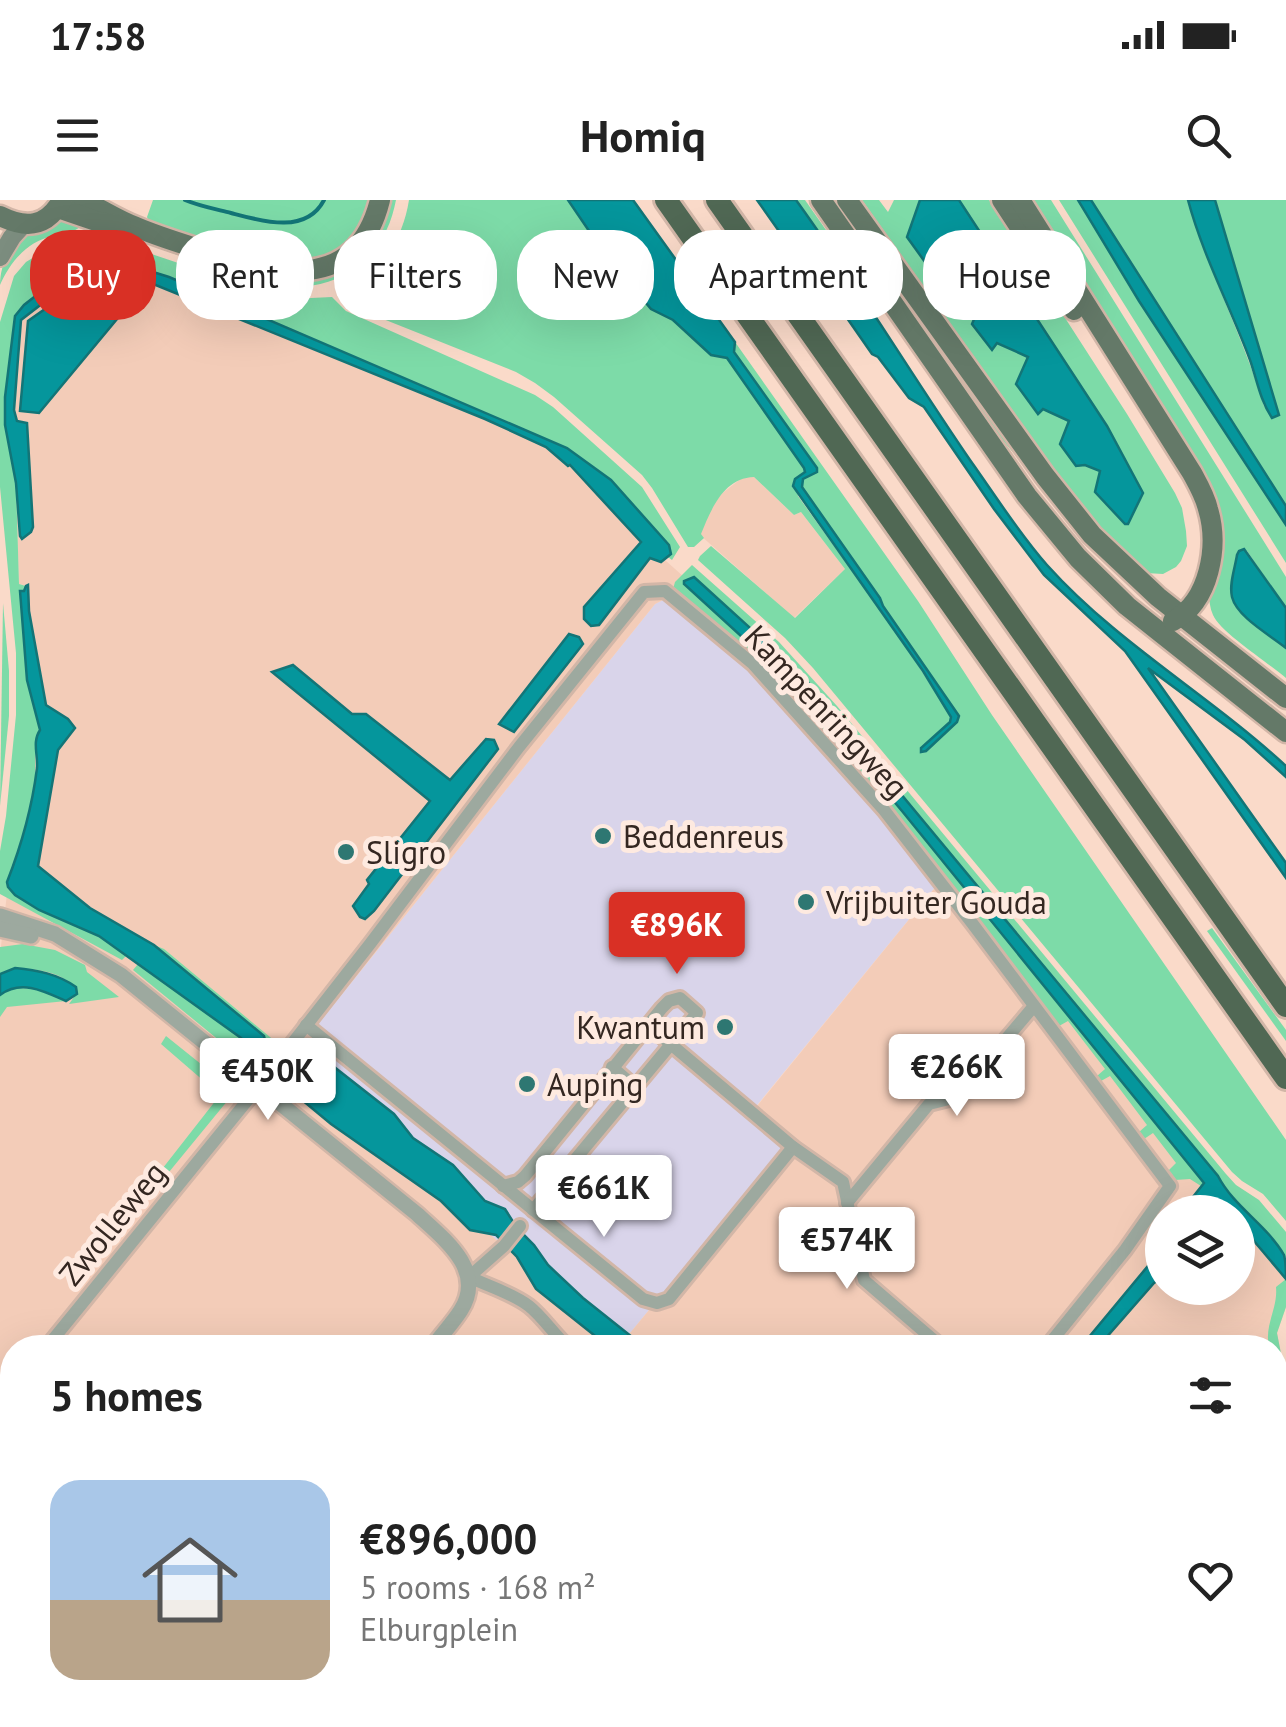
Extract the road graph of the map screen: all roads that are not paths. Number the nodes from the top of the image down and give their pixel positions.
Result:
1 (80, 200) edge
2 (380, 200) edge
3 (666, 200) edge
4 (718, 200) edge
5 (820, 200) edge
6 (847, 200) edge
7 (1002, 200) edge
8 (1020, 200) edge
9 (56, 203) edge
10 (8, 225) edge
11 (132, 226) junction
12 (0, 257) edge
13 (1177, 613) junction
14 (1157, 630) junction
15 (1286, 698) edge
16 (1286, 732) edge
17 (0, 916) edge
18 (0, 929) edge
19 (88, 954) junction
20 (1034, 1006) junction
21 (1286, 1006) edge
22 (306, 1025) junction
23 (648, 1025) junction
24 (671, 1044) junction
25 (612, 1068) junction
26 (1286, 1078) edge
27 (258, 1086) junction
28 (635, 1087) junction
29 (793, 1147) junction
30 (502, 1186) junction
31 (847, 1203) junction
32 (533, 1210) junction
33 (520, 1226) dead end
34 (470, 1277) junction
35 (926, 1334) edge
36 (57, 1335) edge
37 (442, 1335) edge
38 (555, 1335) edge
39 (1056, 1335) edge

1 - 11 main road
2 - 11 main road
3 - 26 highway
4 - 21 highway
5 - 14 main road
6 - 13 main road
7 - 13 main road
8 - 13 main road
9 - 10 main road
9 - 11 main road
10 - 12 main road
13 - 14 main road
13 - 15 main road
14 - 16 main road
17 - 19 street
18 - 19 street
19 - 27 street
20 - 22 street, Kampenringweg
20 - 31 street
20 - 39 street, Kampenringweg
22 - 27 street, Kampenringweg
22 - 30 street
23 - 24 street
23 - 24 street
23 - 25 street
24 - 28 street
24 - 29 street
25 - 28 street
25 - 30 street
27 - 34 street
27 - 36 street, Zwolleweg
28 - 32 street
29 - 31 street
29 - 32 street
30 - 32 street
31 - 35 street
33 - 34 street
34 - 37 street
34 - 38 street

